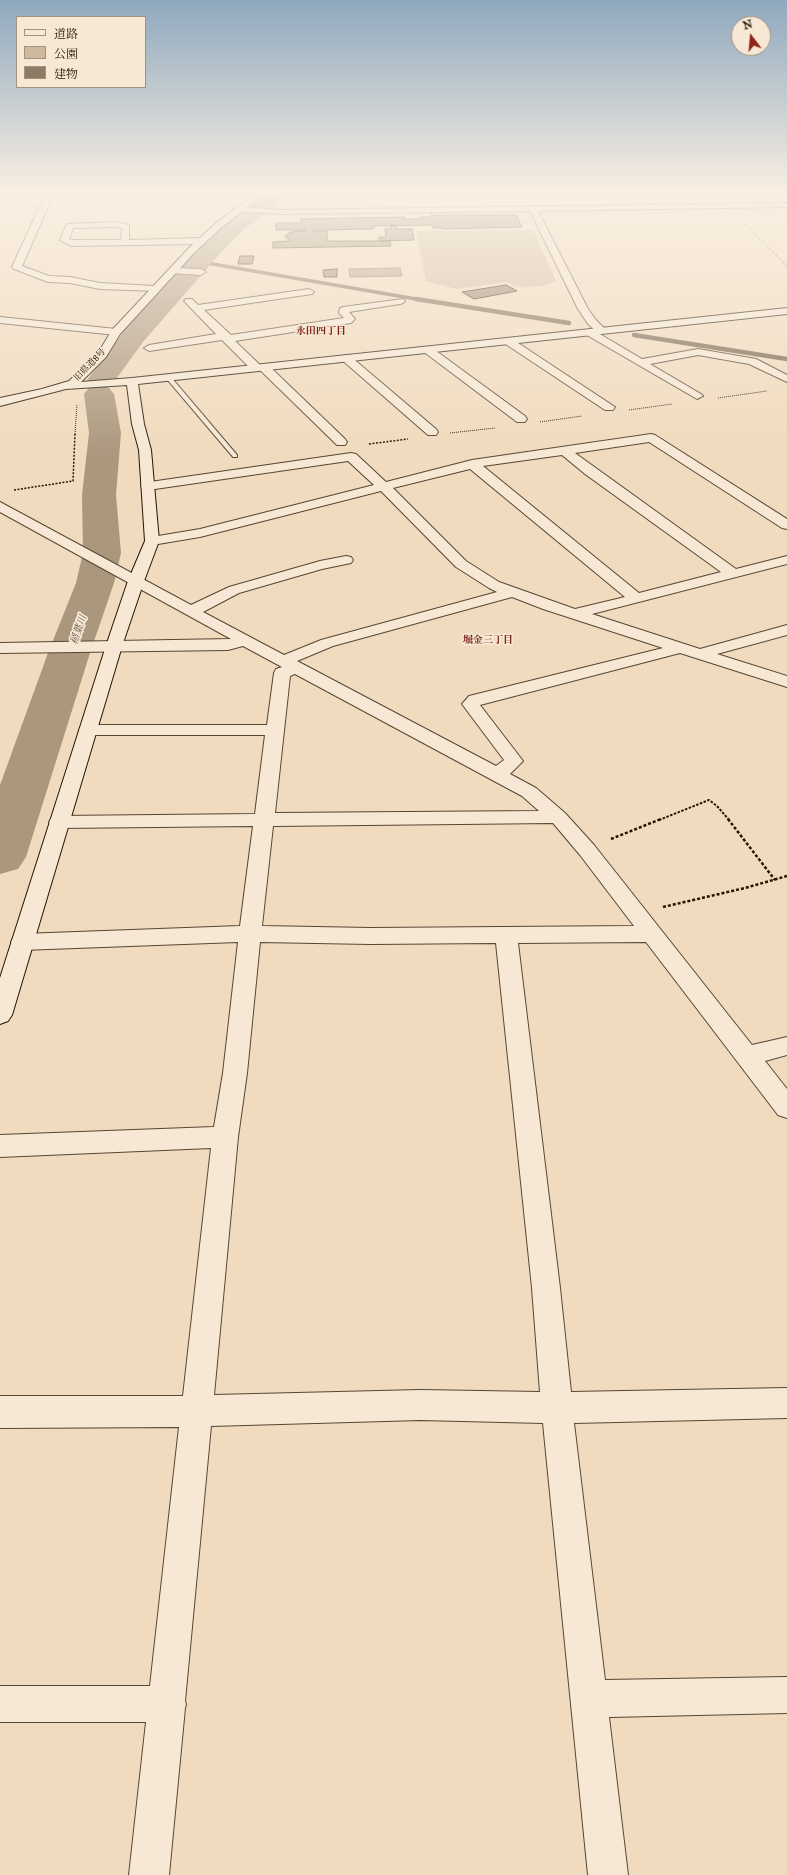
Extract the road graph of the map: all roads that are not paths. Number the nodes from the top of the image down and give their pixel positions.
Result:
1 (72, 280) edge
2 (165, 280) edge
3 (569, 280) edge
4 (155, 289) junction
5 (309, 292) dead end
6 (188, 300) dead end
7 (400, 301) dead end
8 (196, 308) junction
9 (787, 311) edge
10 (0, 320) edge
11 (602, 331) junction
12 (116, 332) junction
13 (589, 332) junction
14 (227, 338) junction
15 (508, 341) junction
16 (149, 348) dead end
17 (428, 350) junction
18 (346, 358) junction
19 (641, 362) junction
20 (260, 367) junction
21 (168, 377) junction
22 (787, 379) edge
23 (132, 381) junction
24 (68, 386) junction
25 (697, 396) dead end
26 (0, 402) edge
27 (609, 407) dead end
28 (521, 419) dead end
29 (432, 432) dead end
30 (341, 442) road end
31 (564, 450) junction
32 (235, 456) dead end
33 (472, 464) junction
34 (148, 486) junction
35 (384, 487) junction
36 (0, 506) edge
37 (787, 525) edge
38 (152, 541) junction
39 (346, 560) dead end
40 (787, 560) edge
41 (732, 574) junction
42 (136, 581) junction
43 (513, 592) junction
44 (636, 598) junction
45 (192, 611) junction
46 (575, 614) junction
47 (787, 630) edge
48 (246, 640) junction
49 (114, 646) junction
50 (0, 648) edge
51 (681, 648) junction
52 (699, 654) junction
53 (290, 664) junction
54 (787, 682) edge
55 (88, 730) junction
56 (275, 730) junction
57 (498, 774) junction
58 (558, 817) junction
59 (264, 819) junction
60 (59, 822) junction
61 (250, 934) junction
62 (652, 934) junction
63 (506, 935) junction
64 (22, 942) junction
65 (0, 1015) edge
66 (787, 1046) edge
67 (746, 1056) junction
68 (787, 1108) edge
69 (225, 1137) junction
70 (0, 1146) edge
71 (787, 1403) edge
72 (557, 1408) junction
73 (198, 1411) junction
74 (0, 1412) edge
75 (787, 1695) edge
76 (588, 1699) junction
77 (0, 1704) edge
78 (168, 1704) junction
79 (149, 1875) edge
80 (608, 1875) edge

1 - 4 street
2 - 4 street, 旧県道8号
3 - 11 street
4 - 12 street, 旧県道8号
5 - 8 street
6 - 8 street
7 - 14 street
8 - 14 street
9 - 11 street
10 - 12 street
11 - 13 street
12 - 24 street, 旧県道8号
13 - 15 street
13 - 19 street
14 - 16 street
14 - 20 street
15 - 17 street
15 - 27 street
17 - 18 street
17 - 28 street
18 - 20 street
18 - 29 street
19 - 22 street
19 - 25 street
20 - 21 street
20 - 30 street
21 - 23 street
21 - 32 lane
23 - 24 street
23 - 34 street
24 - 26 street, 旧県道8号
31 - 33 street
31 - 37 street
31 - 41 street
33 - 35 street
33 - 44 street
34 - 35 street
34 - 38 street
35 - 38 street
35 - 43 street
36 - 42 street
38 - 42 street
39 - 45 street
40 - 41 street
41 - 44 street
42 - 45 street
42 - 49 street
43 - 46 street
43 - 53 street
44 - 46 street
45 - 48 street
46 - 51 street
47 - 52 street
48 - 49 street
48 - 53 street
49 - 50 street
49 - 55 street
51 - 52 street
51 - 57 street
52 - 54 street
53 - 56 street
53 - 57 street
55 - 56 street
55 - 60 street
56 - 59 street
57 - 58 street
58 - 59 street
58 - 62 street
59 - 60 street
59 - 61 street
60 - 64 street
61 - 63 street
61 - 64 street
61 - 69 street
62 - 63 street
62 - 67 street
63 - 72 street
64 - 65 street
66 - 67 street
67 - 68 street
69 - 70 street
69 - 73 street
71 - 72 street
72 - 73 street
72 - 76 street
73 - 74 street
73 - 78 street
75 - 76 street
76 - 80 street
77 - 78 street
78 - 79 street

